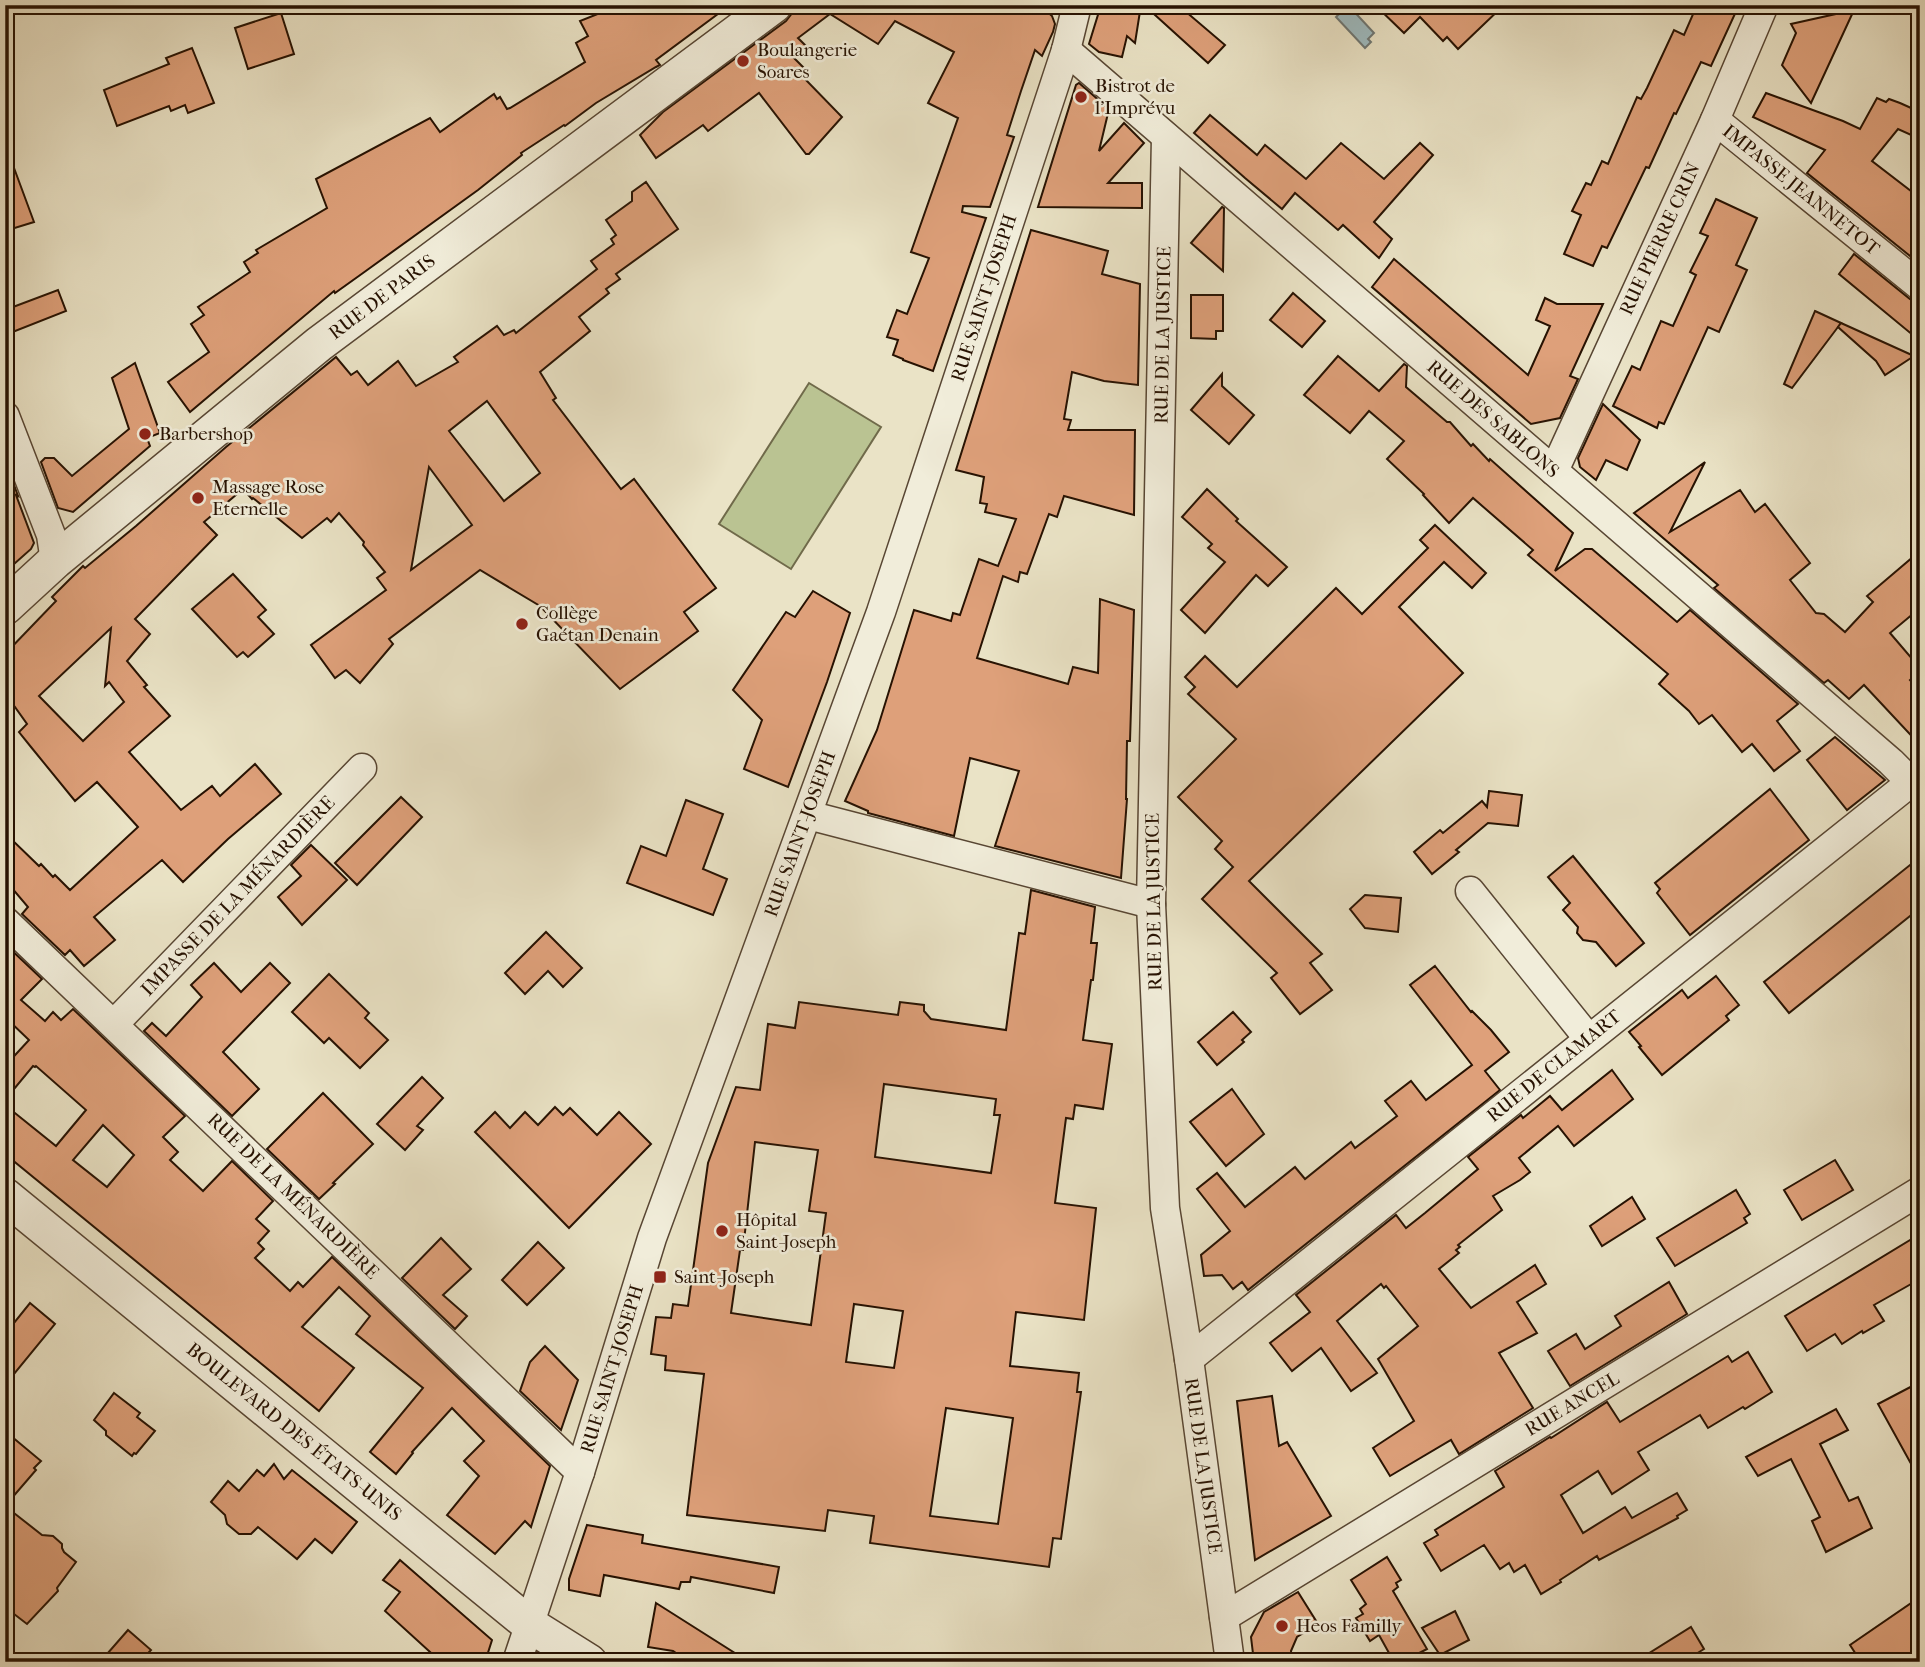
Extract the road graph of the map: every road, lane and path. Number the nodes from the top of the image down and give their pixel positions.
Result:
1 (774, 5) edge
2 (1077, 5) edge
3 (1764, 5) edge
4 (1066, 50) junction
5 (1715, 120) junction
6 (1166, 137) junction
7 (1920, 286) edge
8 (5, 415) edge
9 (1554, 471) junction
10 (55, 561) junction
11 (5, 607) edge
12 (362, 768) dead end
13 (1917, 782) edge
14 (808, 816) junction
15 (1470, 891) dead end
16 (1151, 904) junction
17 (5, 920) edge
18 (114, 1024) junction
19 (1588, 1038) junction
20 (1920, 1191) edge
21 (5, 1196) edge
22 (1189, 1359) junction
23 (580, 1472) junction
24 (1224, 1617) junction
25 (530, 1625) junction
26 (517, 1662) edge
27 (589, 1662) edge
28 (1230, 1662) edge

1 - 10 street, RUE DE PARIS
2 - 4 street, RUE SAINT-JOSEPH
3 - 5 street, RUE PIERRE CRIN
4 - 6 street, RUE DES SABLONS
4 - 14 street, RUE SAINT-JOSEPH
5 - 7 street, IMPASSE JEANNETOT
5 - 9 street, RUE PIERRE CRIN
6 - 9 street, RUE DES SABLONS
6 - 16 street, RUE DE LA JUSTICE
8 - 10 street
9 - 13 street, RUE DES SABLONS
10 - 11 street, RUE DE PARIS
12 - 18 street, IMPASSE DE LA MÉNARDIÈRE
13 - 19 street, RUE DE CLAMART
14 - 16 street
14 - 23 street, RUE SAINT-JOSEPH
15 - 19 street
16 - 22 street, RUE DE LA JUSTICE
17 - 18 street, RUE DE LA MÉNARDIÈRE
18 - 23 street, RUE DE LA MÉNARDIÈRE
19 - 22 street, RUE DE CLAMART
20 - 24 street, RUE ANCEL
21 - 25 street, BOULEVARD DES ÉTATS-UNIS
22 - 24 street, RUE DE LA JUSTICE
23 - 25 street, RUE SAINT-JOSEPH
24 - 28 street, RUE DE LA JUSTICE
25 - 26 street, RUE SAINT-JOSEPH
25 - 27 street, BOULEVARD DES ÉTATS-UNIS

